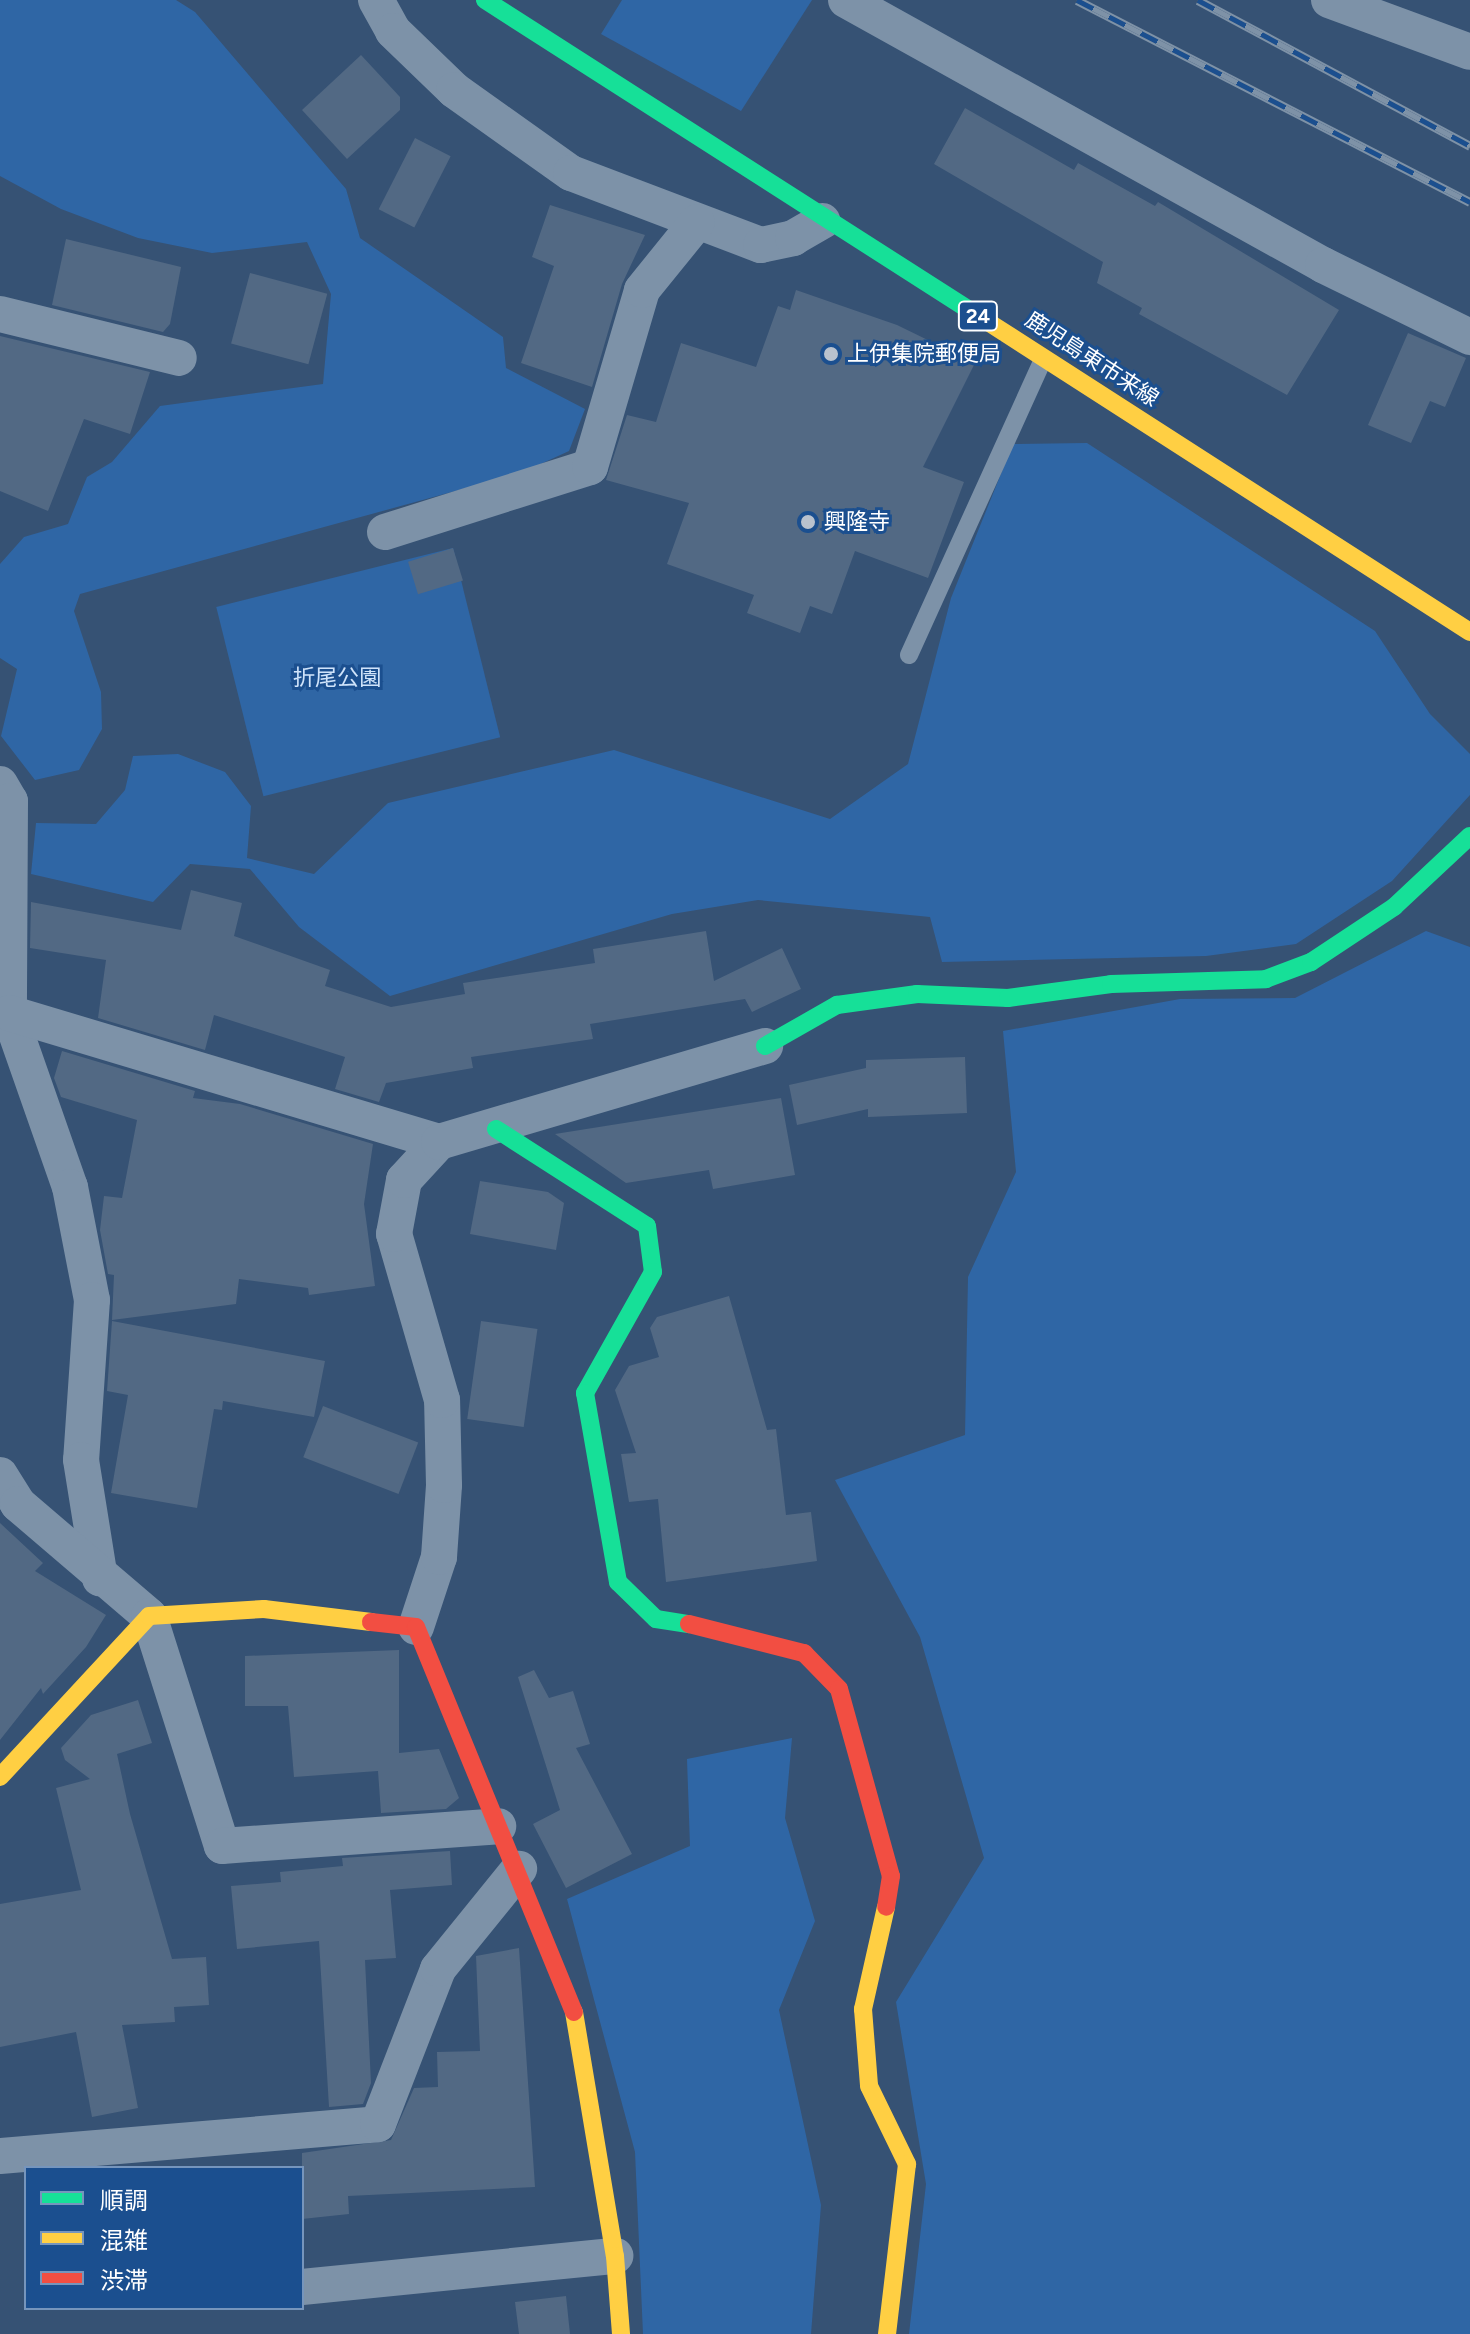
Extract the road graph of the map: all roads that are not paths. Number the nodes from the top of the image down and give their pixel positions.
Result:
1 (376, 0) edge
2 (485, 0) edge
3 (846, 0) edge
4 (1329, 0) edge
5 (1376, 0) edge
6 (1470, 49) edge
7 (823, 221) junction
8 (697, 222) junction
9 (0, 314) edge
10 (1470, 337) edge
11 (1045, 357) junction
12 (179, 358) dead end
13 (385, 532) dead end
14 (1470, 632) edge
15 (909, 655) dead end
16 (0, 784) edge
17 (1470, 836) edge
18 (9, 1013) junction
19 (765, 1046) joint
20 (496, 1129) junction
21 (439, 1142) junction
22 (0, 1475) edge
23 (100, 1578) junction
24 (149, 1616) junction
25 (416, 1627) junction
26 (0, 1777) edge
27 (498, 1826) junction
28 (519, 1869) junction
29 (0, 2156) edge
30 (615, 2256) junction
31 (304, 2287) edge
32 (621, 2334) edge
33 (887, 2334) edge

1 - 8 street
2 - 7 street, 鹿児島東市来線 / 24
3 - 10 street
4 - 6 street
5 - 6 lane
7 - 8 street
7 - 11 street, 鹿児島東市来線 / 24
8 - 13 street
9 - 12 street
11 - 14 street, 鹿児島東市来線 / 24
11 - 15 lane
16 - 18 street
17 - 19 street
18 - 21 street
18 - 23 street
19 - 20 street
20 - 21 street
20 - 33 street
21 - 25 street
22 - 23 street
23 - 24 street
24 - 25 street
24 - 26 street
24 - 27 street
25 - 27 street
27 - 28 street
28 - 29 street
28 - 30 street
30 - 31 street
30 - 32 street

